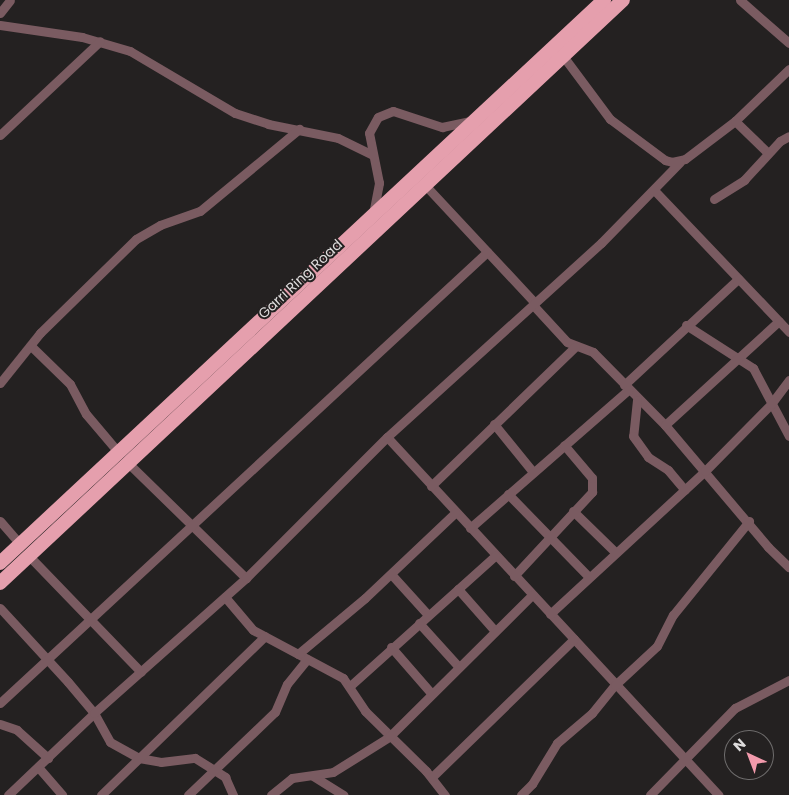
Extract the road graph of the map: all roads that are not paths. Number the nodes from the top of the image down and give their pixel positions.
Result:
1 (10, 0) edge
2 (604, 0) edge
3 (623, 0) edge
4 (740, 0) edge
5 (0, 13) edge
6 (0, 24) edge
7 (100, 41) junction
8 (789, 43) edge
9 (563, 56) junction
10 (789, 70) edge
11 (479, 118) junction
12 (735, 121) junction
13 (299, 129) junction
14 (0, 135) edge
15 (789, 136) edge
16 (768, 153) junction
17 (371, 154) junction
18 (680, 162) junction
19 (425, 185) junction
20 (654, 190) junction
21 (714, 199) dead end
22 (373, 217) junction
23 (487, 252) junction
24 (738, 279) junction
25 (534, 304) junction
26 (779, 321) junction
27 (686, 325) junction
28 (789, 332) edge
29 (575, 346) junction
30 (32, 347) junction
31 (737, 359) junction
32 (789, 380) edge
33 (0, 383) edge
34 (626, 388) junction
35 (637, 400) junction
36 (771, 404) junction
37 (494, 424) junction
38 (665, 425) junction
39 (789, 436) edge
40 (387, 437) junction
41 (564, 445) junction
42 (124, 458) junction
43 (705, 471) junction
44 (533, 472) junction
45 (431, 486) junction
46 (685, 490) junction
47 (508, 494) junction
48 (573, 511) junction
49 (455, 512) junction
50 (0, 521) edge
51 (749, 521) junction
52 (190, 526) junction
53 (470, 528) junction
54 (548, 536) junction
55 (20, 544) junction
56 (614, 551) junction
57 (29, 556) junction
58 (495, 556) junction
59 (0, 563) edge
60 (789, 567) edge
61 (391, 574) junction
62 (514, 576) junction
63 (588, 576) junction
64 (246, 578) junction
65 (0, 583) edge
66 (458, 589) junction
67 (532, 595) junction
68 (225, 597) junction
69 (0, 608) edge
70 (550, 614) junction
71 (428, 615) junction
72 (90, 621) junction
73 (419, 623) junction
74 (495, 631) junction
75 (264, 636) junction
76 (574, 639) junction
77 (391, 647) junction
78 (298, 654) junction
79 (47, 659) junction
80 (307, 659) junction
81 (458, 666) junction
82 (141, 672) junction
83 (789, 680) edge
84 (615, 685) junction
85 (350, 686) junction
86 (430, 693) junction
87 (0, 704) edge
88 (94, 713) junction
89 (0, 724) edge
90 (390, 737) junction
91 (48, 758) junction
92 (139, 758) junction
93 (683, 759) junction
94 (38, 767) junction
95 (215, 771) junction
96 (313, 776) junction
97 (432, 777) junction
98 (8, 795) edge
99 (62, 795) edge
100 (101, 795) edge
101 (188, 795) edge
102 (233, 795) edge
103 (272, 795) edge
104 (344, 795) edge
105 (445, 795) edge
106 (521, 795) edge
107 (650, 795) edge
108 (718, 795) edge

1 - 5 street
2 - 11 highway, Garri Ring Road
3 - 9 highway, Garri Ring Road
4 - 8 street
6 - 7 street
7 - 13 street
7 - 14 street
9 - 18 street
9 - 19 highway, Garri Ring Road
10 - 12 street
11 - 17 street
11 - 22 highway, Garri Ring Road
12 - 16 street
12 - 18 street
13 - 17 street
13 - 30 street
15 - 16 street
16 - 21 street
17 - 22 street
18 - 20 street
19 - 23 street
19 - 42 highway, Garri Ring Road
20 - 24 street
20 - 25 street
22 - 42 highway, Garri Ring Road
23 - 25 street
23 - 52 street
24 - 26 street
24 - 27 street
25 - 29 street
25 - 40 street
26 - 28 street
26 - 31 street
27 - 31 street
27 - 34 street
29 - 34 street
29 - 37 street
30 - 33 street
30 - 42 street
31 - 36 street
31 - 38 street
32 - 36 street
34 - 35 street
34 - 41 street
35 - 38 street
35 - 46 street
36 - 39 street
36 - 43 street
37 - 44 street
37 - 45 street
38 - 43 street
40 - 45 street
40 - 64 street
41 - 44 street
41 - 48 street
42 - 52 street
42 - 55 highway, Garri Ring Road
42 - 57 highway, Garri Ring Road
43 - 46 street
43 - 51 street
44 - 47 street
45 - 49 street
46 - 56 street
47 - 53 street
47 - 54 street
48 - 54 street
48 - 56 street
49 - 53 street
49 - 61 street
50 - 55 street
51 - 60 street
51 - 84 street
52 - 64 street
52 - 72 street
53 - 58 street
54 - 62 street
54 - 63 street
55 - 59 highway, Garri Ring Road
56 - 63 street
57 - 65 highway, Garri Ring Road
57 - 72 street
58 - 62 street
58 - 66 street
61 - 71 street
61 - 78 street
62 - 67 street
63 - 70 street
64 - 68 street
66 - 71 street
66 - 74 street
67 - 70 street
67 - 74 street
68 - 75 street
68 - 82 street
69 - 79 street
70 - 76 street
71 - 73 street
72 - 79 street
72 - 82 street
73 - 77 street
73 - 81 street
74 - 81 street
75 - 78 street
75 - 92 street
76 - 84 street
76 - 97 street
77 - 85 street
77 - 86 street
78 - 80 street
79 - 87 street
79 - 88 street
80 - 85 street
80 - 95 street
81 - 86 street
82 - 88 street
83 - 93 street
84 - 93 street
84 - 106 street
85 - 90 street
86 - 90 street
88 - 91 street
88 - 92 street
89 - 91 street
90 - 96 street
90 - 97 street
91 - 94 street
92 - 95 street
92 - 100 street
93 - 107 street
93 - 108 street
94 - 98 street
94 - 99 street
95 - 101 street
95 - 102 street
96 - 103 street
96 - 104 street
97 - 105 street

